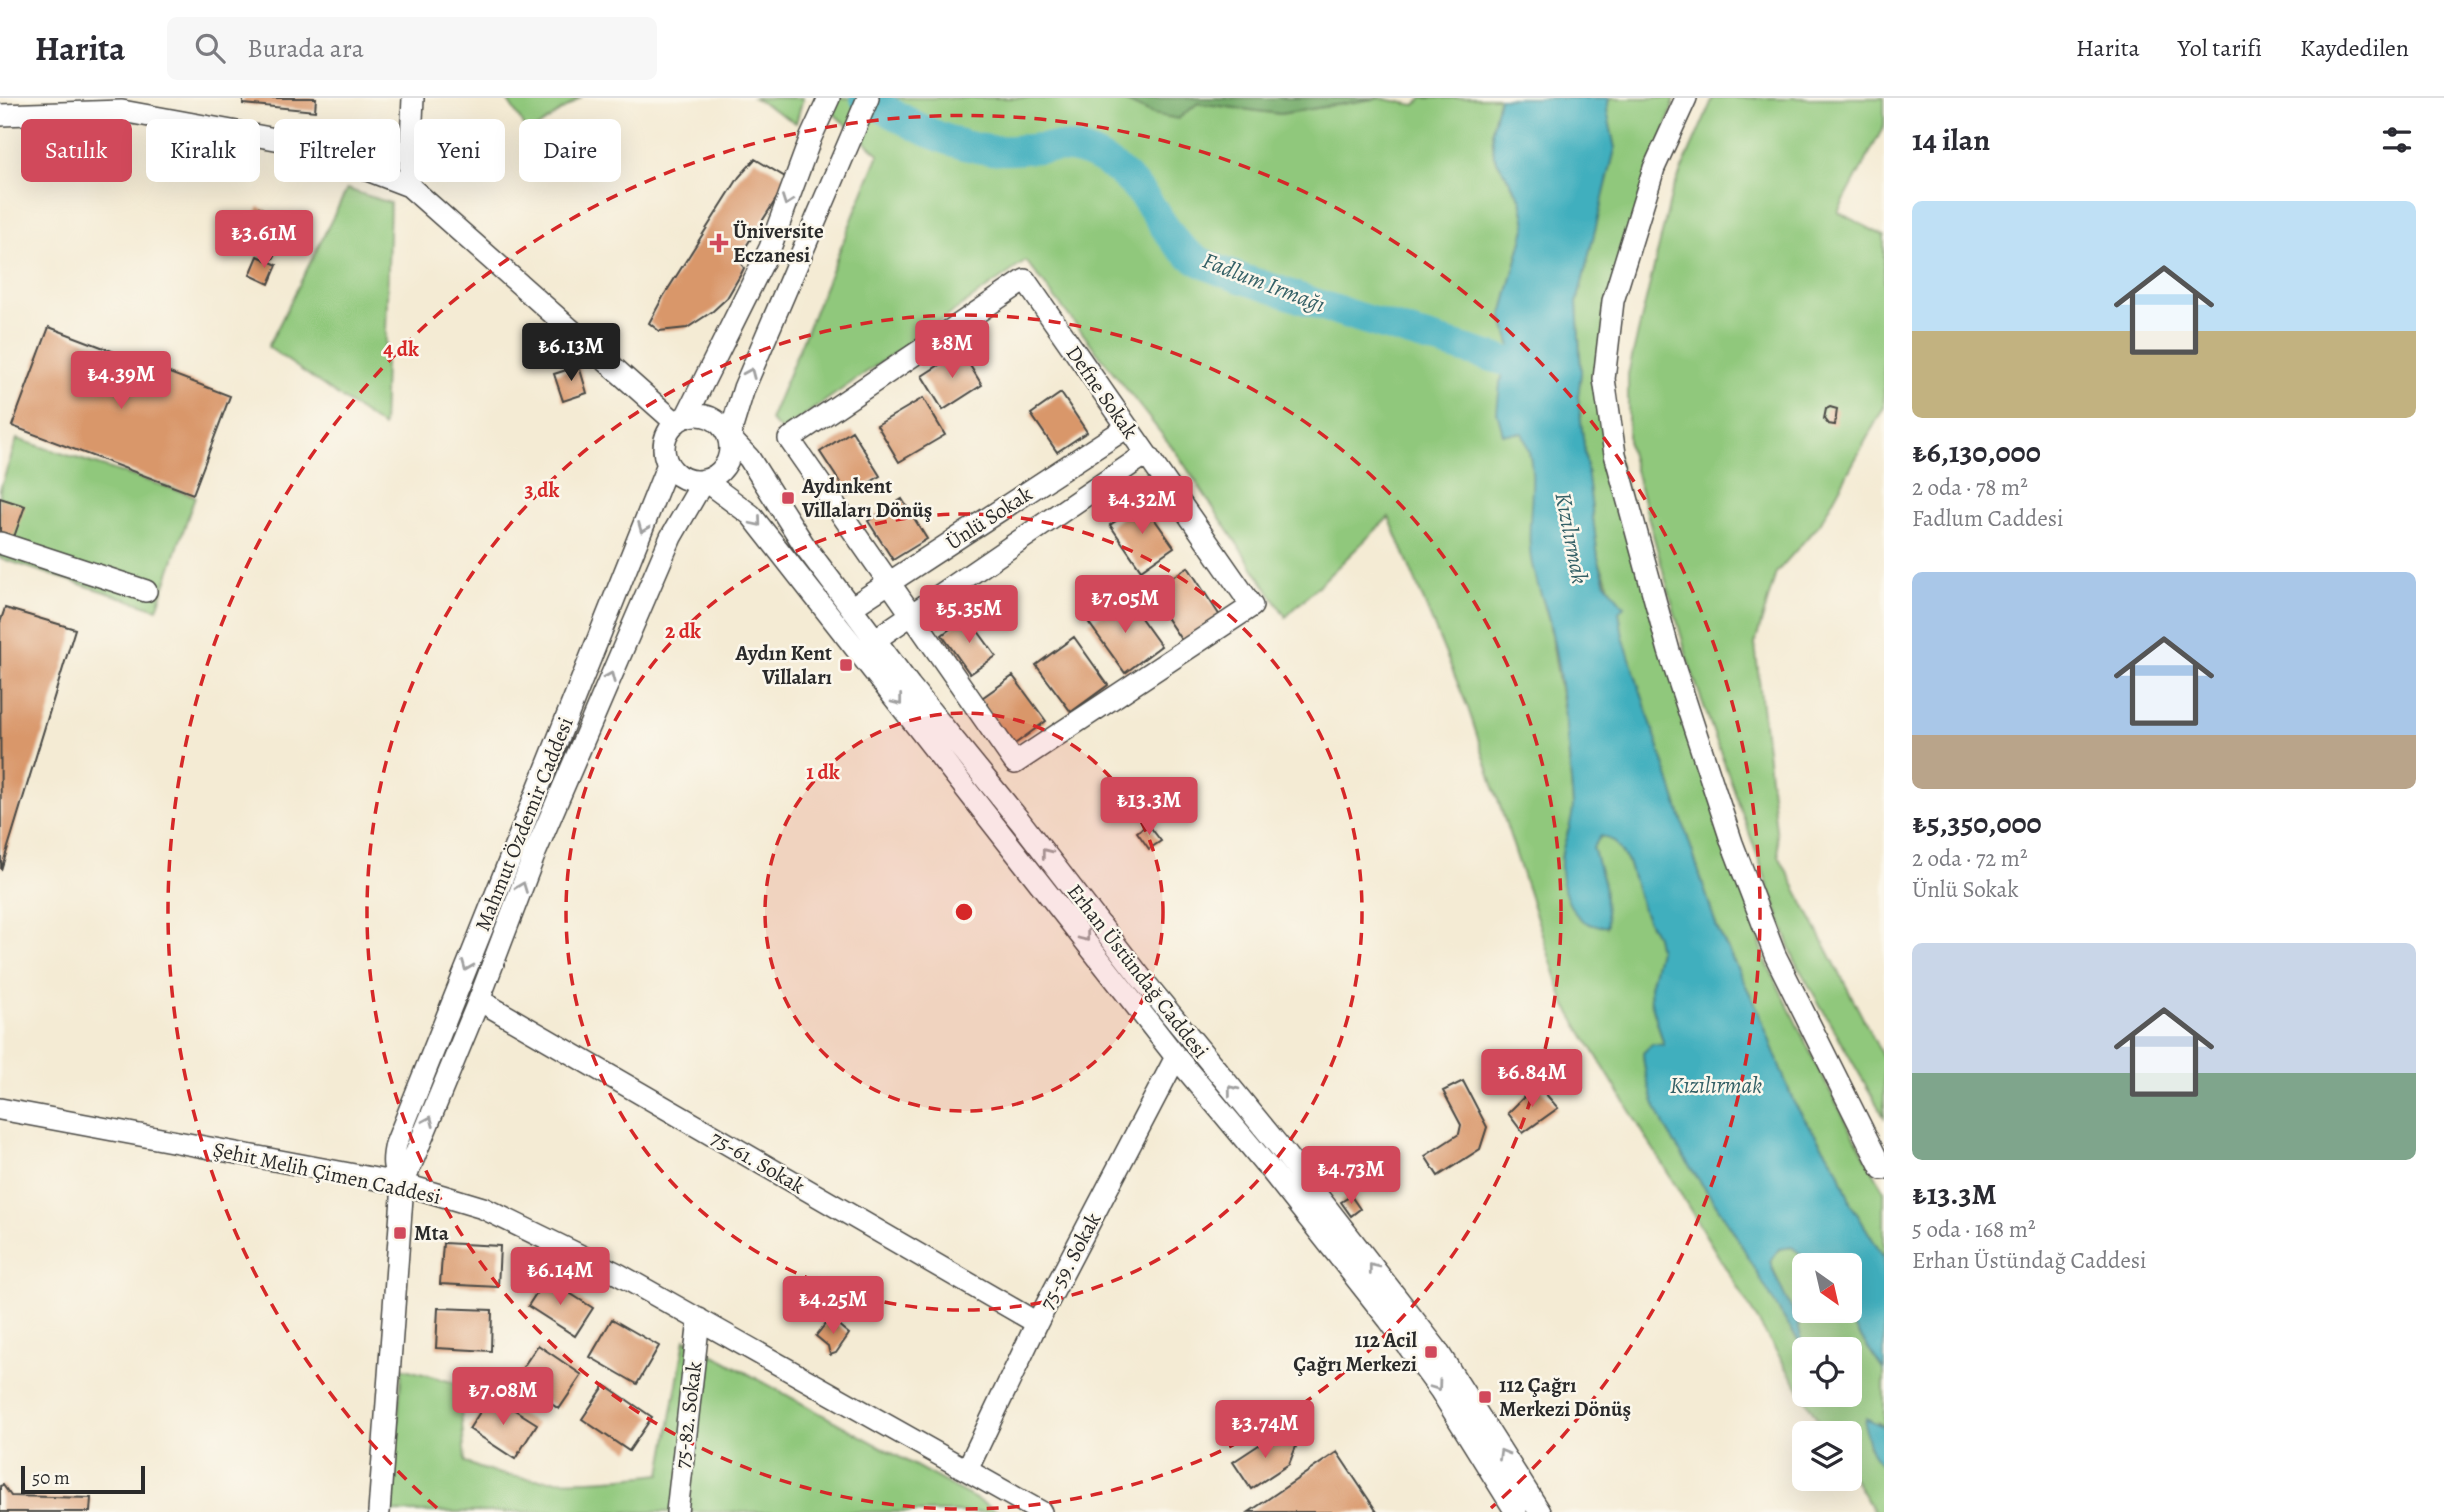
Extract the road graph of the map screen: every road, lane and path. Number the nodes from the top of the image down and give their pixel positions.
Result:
1 (413, 98) edge
2 (828, 98) edge
3 (868, 98) edge
4 (1686, 98) edge
5 (0, 115) edge
6 (409, 186) junction
7 (681, 420) junction
8 (1126, 428) junction
9 (729, 437) junction
10 (1146, 454) junction
11 (668, 464) junction
12 (704, 481) junction
13 (0, 543) edge
14 (891, 581) junction
15 (146, 591) dead end
16 (852, 607) junction
17 (912, 614) junction
18 (876, 639) junction
19 (479, 1000) junction
20 (1176, 1057) junction
21 (0, 1109) edge
22 (1882, 1169) dead end
23 (403, 1184) junction
24 (699, 1319) junction
25 (1037, 1323) junction
26 (968, 1468) junction
27 (379, 1512) edge
28 (677, 1512) edge
29 (1041, 1512) edge
30 (1516, 1512) edge
31 (1540, 1512) edge

1 - 6 street
2 -> 7 street
9 -> 3 street
4 - 22 street
5 - 6 street
6 - 7 street
7 - 9 street
7 - 11 street
8 - 10 street, Defne Sokak
8 - 14 street, Ünlü Sokak
8 - 14 street, Defne Sokak
9 - 12 street
9 - 16 street, Erhan Üstündağ Caddesi
10 - 17 street, Ünlü Sokak
10 - 17 street, Defne Sokak
11 - 12 street
11 -> 23 street, Mahmut Özdemir Caddesi
19 -> 12 street, Mahmut Özdemir Caddesi
12 -> 20 street, Erhan Üstündağ Caddesi
13 - 15 street
14 - 16 street, Ünlü Sokak
14 - 17 street
16 - 18 street, Erhan Üstündağ Caddesi
17 - 18 street, Ünlü Sokak
31 -> 18 street, Erhan Üstündağ Caddesi
23 -> 19 street, Mahmut Özdemir Caddesi
19 - 25 street, 75-61. Sokak
20 - 25 street, 75-59. Sokak
20 -> 30 street, Erhan Üstündağ Caddesi
21 - 23 street, Şehit Melih Çimen Caddesi
23 - 24 street, Şehit Melih Çimen Caddesi
23 - 27 street, Mahmut Özdemir Caddesi
24 - 26 street, Şehit Melih Çimen Caddesi
24 - 28 street, 75-82. Sokak
25 - 26 street, 75-59. Sokak
26 - 29 street, Şehit Melih Çimen Caddesi

